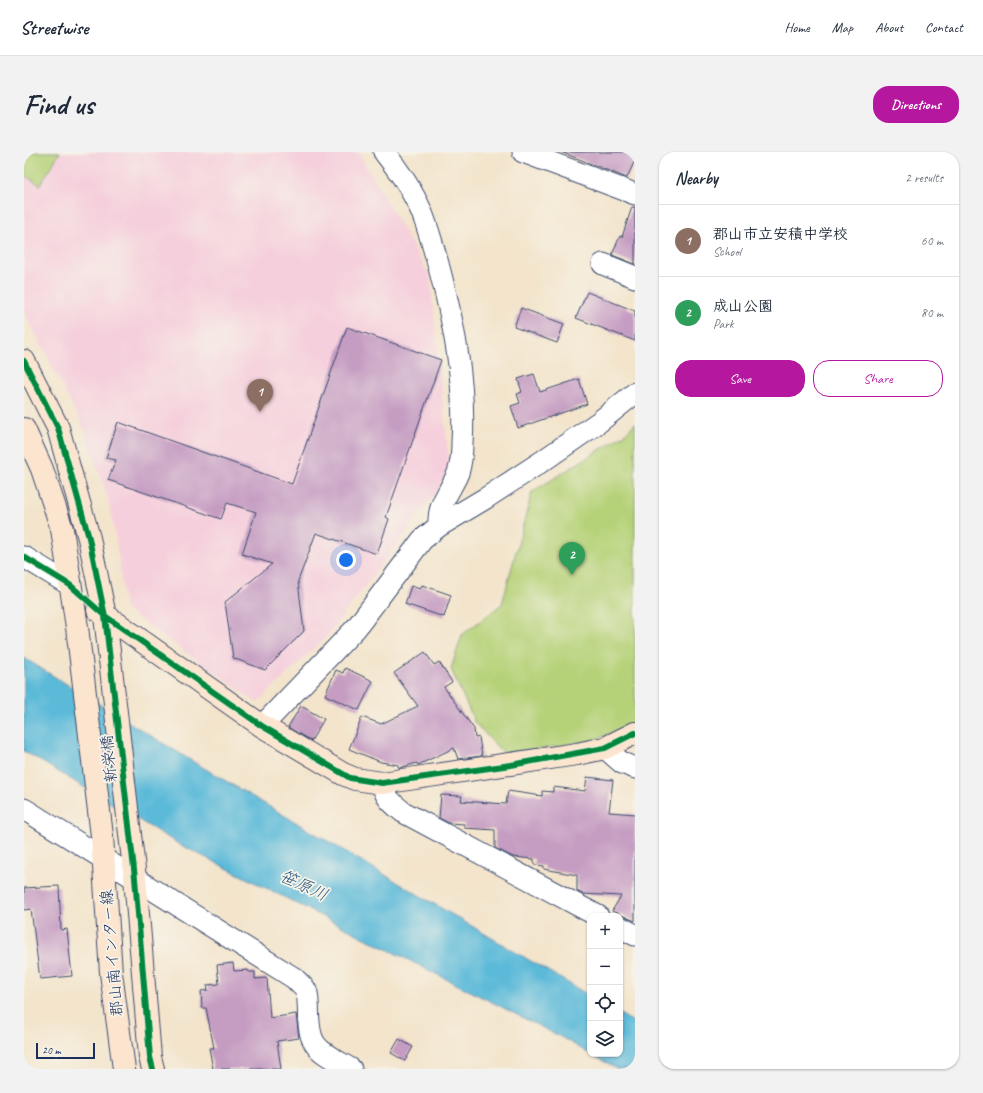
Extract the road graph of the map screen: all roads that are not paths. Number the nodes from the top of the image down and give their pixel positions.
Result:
1 (384, 152) edge
2 (523, 152) edge
3 (634, 191) edge
4 (603, 264) dead end
5 (635, 277) edge
6 (24, 361) edge
7 (635, 393) edge
8 (24, 429) edge
9 (439, 526) junction
10 (24, 558) edge
11 (70, 585) junction
12 (105, 616) junction
13 (262, 726) junction
14 (635, 733) edge
15 (605, 748) junction
16 (635, 768) edge
17 (382, 783) junction
18 (24, 808) edge
19 (102, 836) joint
20 (103, 860) junction
21 (133, 868) junction
22 (592, 913) edge
23 (623, 929) edge
24 (635, 935) edge
25 (124, 1069) edge
26 (153, 1069) edge
27 (351, 1069) edge

1 - 9 street
2 - 3 street
4 - 5 street
6 - 12 street, 新栄橋
7 - 9 street
8 - 11 street, 新栄橋
9 - 13 street
10 - 11 street
11 - 12 street
11 - 19 street, 新栄橋
12 - 13 street
12 - 21 street, 新栄橋
13 - 17 street
14 - 15 street
15 - 16 street
15 - 17 street
17 - 22 street
18 - 20 street
19 - 20 street, 郡山南インター線
20 - 21 street
20 - 25 street, 郡山南インター線
21 - 26 street, 新栄橋
21 - 27 street
23 - 24 street

